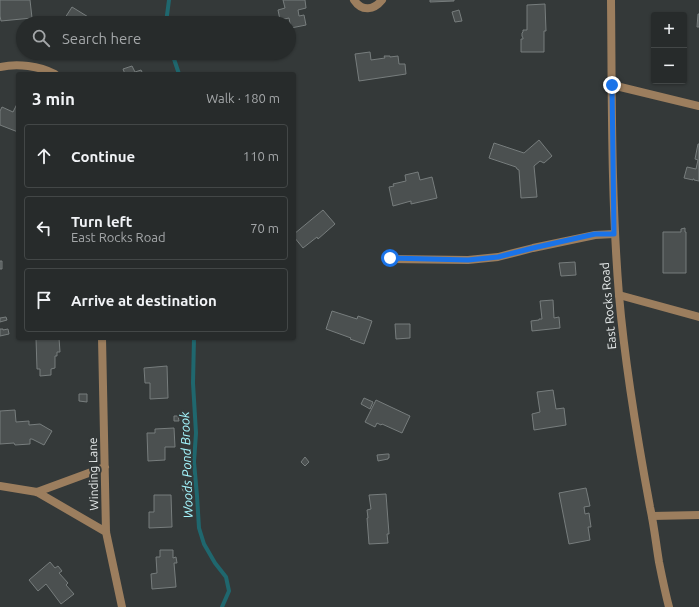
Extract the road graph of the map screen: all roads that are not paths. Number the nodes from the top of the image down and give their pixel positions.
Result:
1 (354, 0) edge
2 (382, 0) edge
3 (611, 0) edge
4 (0, 67) edge
5 (52, 72) edge
6 (612, 85) junction
7 (699, 106) edge
8 (614, 234) junction
9 (390, 258) dead end
10 (619, 295) junction
11 (699, 317) edge
12 (102, 340) edge
13 (105, 467) junction
14 (0, 486) edge
15 (37, 492) junction
16 (699, 515) edge
17 (652, 516) junction
18 (106, 532) junction
19 (122, 607) edge
20 (669, 607) edge

1 - 2 street
3 - 6 street, East Rocks Road
4 - 5 street
6 - 7 street
6 - 8 street, East Rocks Road
8 - 9 street
8 - 10 street, East Rocks Road
10 - 11 street
10 - 17 street, East Rocks Road
12 - 13 street, Winding Lane
13 - 15 street
13 - 18 street, Winding Lane
14 - 15 street
15 - 18 street
16 - 17 street
17 - 20 street, East Rocks Road
18 - 19 street, Winding Lane

